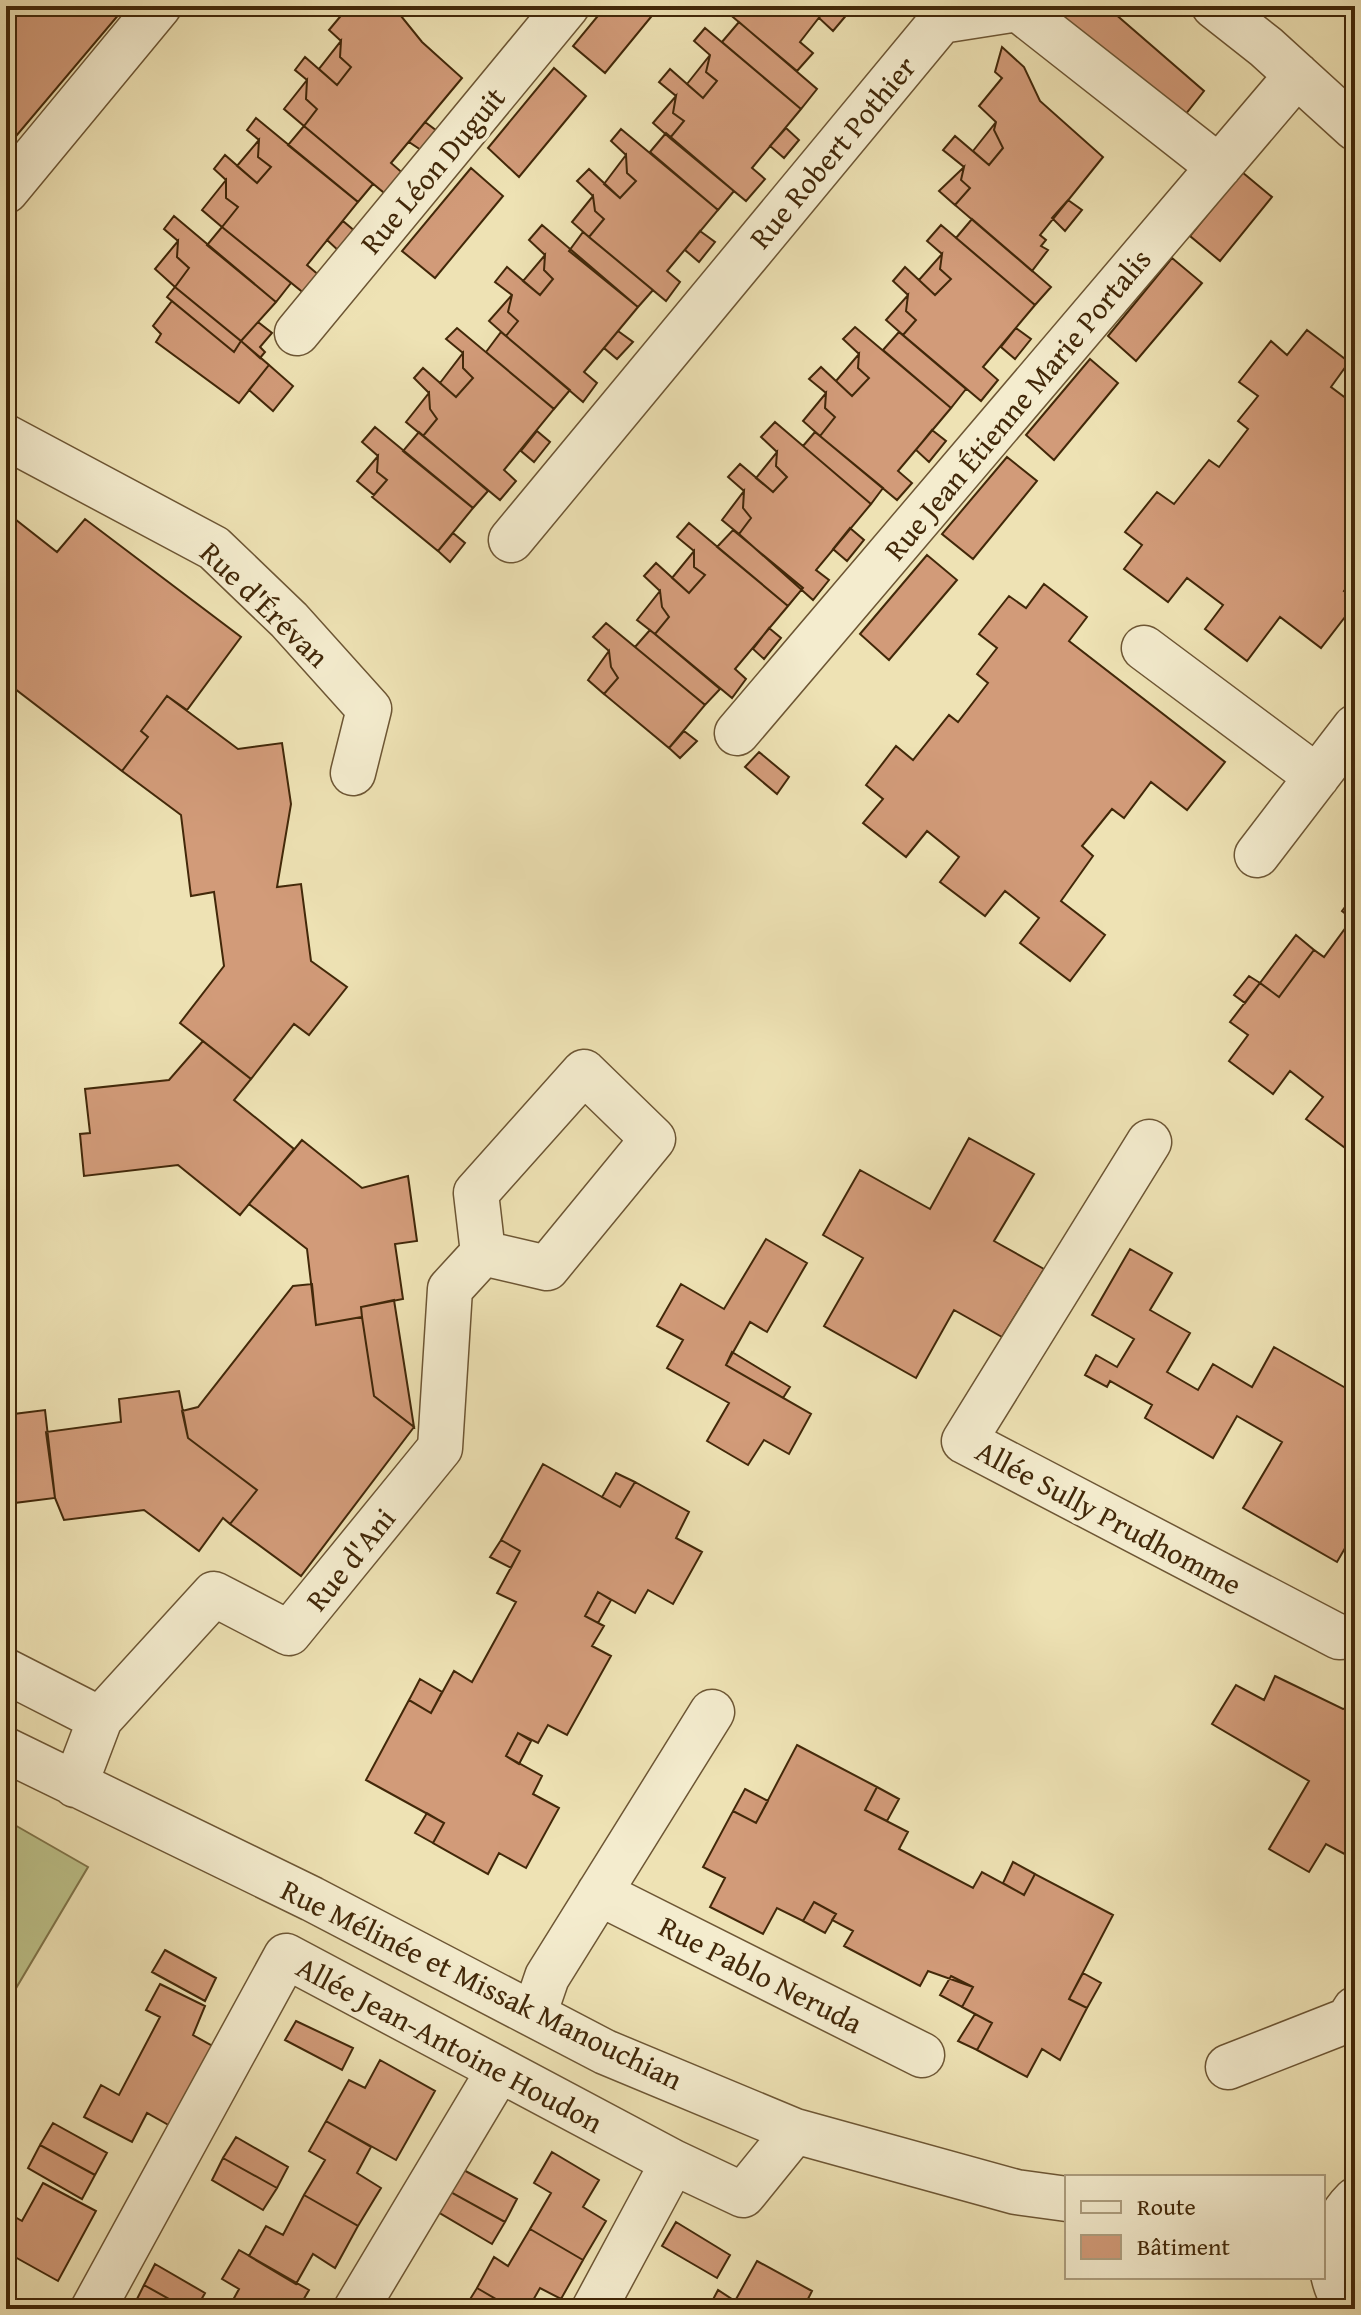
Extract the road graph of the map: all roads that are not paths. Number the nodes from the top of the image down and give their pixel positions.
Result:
1 (159, 6) edge
2 (567, 6) edge
3 (1214, 6) edge
4 (1297, 75) junction
5 (1354, 126) edge
6 (1219, 167) junction
7 (6, 191) edge
8 (297, 333) dead end
9 (6, 437) edge
10 (511, 540) dead end
11 (1144, 648) dead end
12 (1355, 727) edge
13 (737, 733) dead end
14 (353, 773) dead end
15 (1317, 777) junction
16 (1257, 855) dead end
17 (1149, 1142) dead end
18 (483, 1253) dead end
19 (1355, 1636) edge
20 (6, 1671) edge
21 (712, 1712) dead end
22 (100, 1719) junction
23 (6, 1750) edge
24 (75, 1785) junction
25 (599, 1893) junction
26 (1355, 2009) edge
27 (534, 2015) junction
28 (922, 2055) dead end
29 (1228, 2067) dead end
30 (499, 2070) junction
31 (795, 2131) junction
32 (673, 2162) junction
33 (1065, 2199) edge
34 (1355, 2200) edge
35 (1327, 2245) edge
36 (93, 2309) edge
37 (356, 2309) edge
38 (594, 2309) edge
39 (1348, 2309) edge

1 - 7 street
2 - 8 street, Rue Léon Duguit
3 - 4 street
4 - 5 street
4 - 6 street, Rue Jean Étienne Marie Portalis
6 - 10 street, Rue Robert Pothier
6 - 13 street, Rue Jean Étienne Marie Portalis
9 - 14 street, Rue d'Érévan
11 - 15 street
12 - 15 street
15 - 16 street
17 - 19 street, Allée Sully Prudhomme
18 - 22 street, Rue d'Ani
20 - 22 street
21 - 25 street
22 - 24 street
23 - 24 street, Rue Mélinée et Missak Manouchian
24 - 27 street, Rue Mélinée et Missak Manouchian
25 - 27 street
25 - 28 street, Rue Pablo Neruda
26 - 29 street
27 - 31 street, Rue Mélinée et Missak Manouchian
30 - 32 street, Allée Jean-Antoine Houdon
30 - 36 street, Allée Jean-Antoine Houdon
30 - 37 street
31 - 32 street, Allée Jean-Antoine Houdon
31 - 33 street, Rue Mélinée et Missak Manouchian
32 - 38 street
34 - 35 street
35 - 39 street

